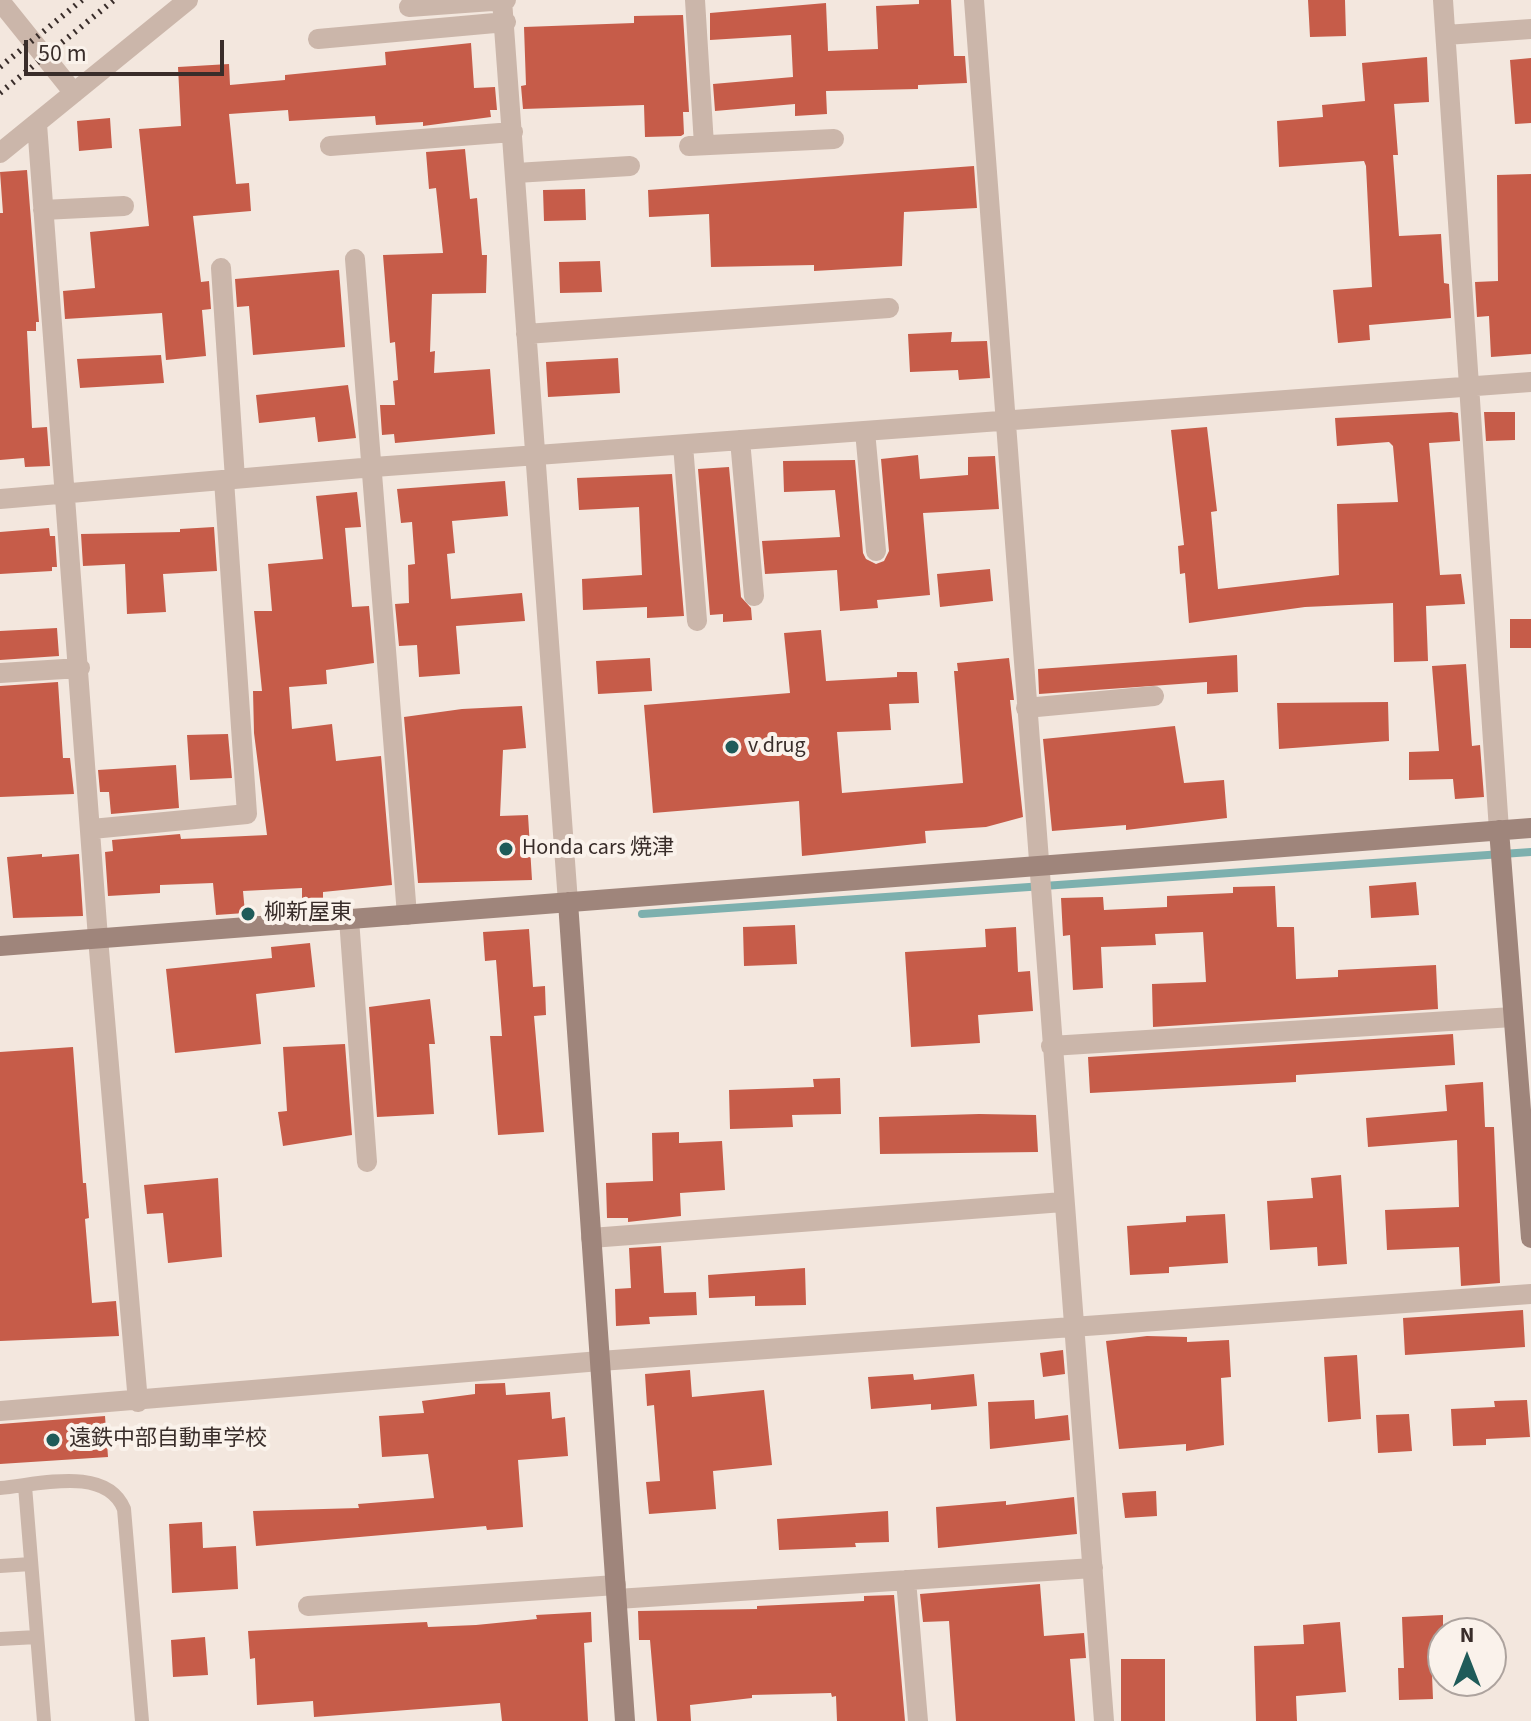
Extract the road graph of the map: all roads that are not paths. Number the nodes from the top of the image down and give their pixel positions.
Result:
1 (188, 0) edge
2 (503, 0) edge
3 (695, 0) edge
4 (974, 0) edge
5 (1443, 0) edge
6 (0, 1) edge
7 (409, 7) dead end
8 (506, 22) junction
9 (1531, 29) edge
10 (1446, 35) junction
11 (318, 39) dead end
12 (74, 93) junction
13 (37, 124) junction
14 (513, 132) junction
15 (834, 139) dead end
16 (330, 146) dead end
17 (0, 153) edge
18 (630, 166) dead end
19 (516, 173) junction
20 (124, 206) dead end
21 (43, 210) junction
22 (355, 259) dead end
23 (221, 268) dead end
24 (889, 308) dead end
25 (526, 334) junction
26 (1531, 382) edge
27 (1470, 387) junction
28 (1005, 421) junction
29 (865, 431) junction
30 (740, 440) junction
31 (683, 445) junction
32 (534, 455) junction
33 (374, 467) junction
34 (229, 479) junction
35 (65, 493) junction
36 (0, 499) edge
37 (876, 551) dead end
38 (754, 596) dead end
39 (697, 621) dead end
40 (80, 668) junction
41 (0, 673) edge
42 (1154, 696) dead end
43 (1026, 708) junction
44 (1531, 828) edge
45 (92, 829) junction
46 (1499, 830) junction
47 (1039, 865) junction
48 (568, 902) junction
49 (407, 915) junction
50 (349, 919) junction
51 (98, 938) junction
52 (0, 946) edge
53 (1513, 1017) junction
54 (1051, 1046) junction
55 (367, 1162) dead end
56 (1063, 1202) junction
57 (591, 1238) junction
58 (1531, 1238) edge
59 (1531, 1294) edge
60 (1076, 1328) junction
61 (600, 1361) junction
62 (138, 1402) junction
63 (0, 1411) edge
64 (25, 1486) junction
65 (0, 1488) edge
66 (31, 1564) junction
67 (0, 1566) edge
68 (1093, 1568) junction
69 (906, 1580) junction
70 (616, 1592) junction
71 (308, 1606) dead end
72 (37, 1637) junction
73 (0, 1639) edge
74 (44, 1721) edge
75 (142, 1721) edge
76 (625, 1721) edge
77 (918, 1721) edge
78 (1104, 1721) edge

1 - 12 street
2 - 7 street
2 - 8 street
3 - 15 street
4 - 28 street
5 - 10 street
6 - 12 street
8 - 11 street
8 - 14 street
9 - 10 street
10 - 27 street
12 - 13 street
13 - 17 street
13 - 21 street
14 - 16 street
14 - 19 street
18 - 19 street
19 - 25 street
20 - 21 street
21 - 35 street
22 - 33 street
23 - 34 street
24 - 25 street
25 - 32 street
26 - 27 street
27 - 28 street
27 - 46 street
28 - 29 street
28 - 43 street
29 - 30 street
29 - 37 street
30 - 31 street
30 - 38 street
31 - 32 street
31 - 39 street
32 - 33 street
32 - 48 street
33 - 34 street
33 - 49 street
34 - 35 street
34 - 45 street
35 - 36 street
35 - 40 street
40 - 41 street
40 - 45 street
42 - 43 street
43 - 47 street
44 - 46 street
45 - 51 street
46 - 47 street
46 - 53 street
47 - 48 street
47 - 54 street
48 - 49 street
48 - 57 street
49 - 50 street
50 - 51 street
50 - 55 street
51 - 52 street
51 - 62 street
53 - 54 street
53 - 58 street
54 - 56 street
56 - 57 street
56 - 60 street
57 - 61 street
59 - 60 street
60 - 61 street
60 - 68 street
61 - 62 street
61 - 70 street
62 - 63 street
64 - 65 lane
64 - 66 lane
64 - 75 lane
66 - 67 lane
66 - 72 lane
68 - 69 street
68 - 78 street
69 - 70 street
69 - 77 street
70 - 71 street
70 - 76 street
72 - 73 lane
72 - 74 lane

